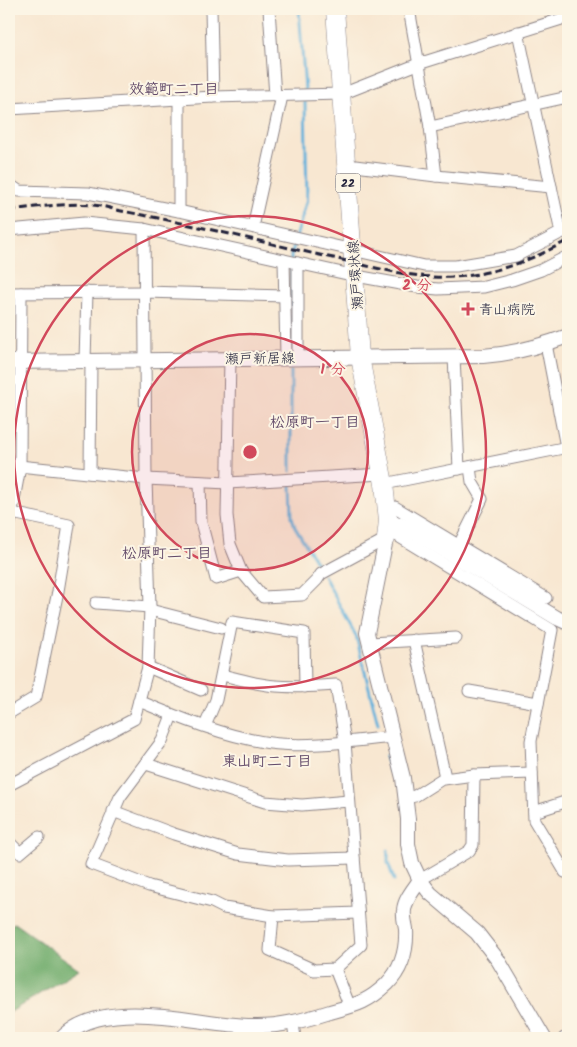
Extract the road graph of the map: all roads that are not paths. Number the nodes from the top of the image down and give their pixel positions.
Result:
1 (211, 9) edge
2 (269, 9) edge
3 (335, 9) edge
4 (409, 9) edge
5 (553, 14) edge
6 (568, 17) edge
7 (518, 32) junction
8 (418, 64) junction
9 (342, 94) junction
10 (278, 96) junction
11 (213, 97) junction
12 (568, 97) edge
13 (179, 100) junction
14 (533, 104) junction
15 (9, 109) edge
16 (430, 127) junction
17 (347, 165) junction
18 (436, 176) junction
19 (9, 184) edge
20 (552, 187) junction
21 (179, 211) junction
22 (253, 227) junction
23 (144, 229) junction
24 (9, 230) edge
25 (564, 231) edge
26 (353, 251) junction
27 (568, 256) edge
28 (291, 261) junction
29 (356, 276) junction
30 (21, 292) junction
31 (87, 292) junction
32 (145, 292) junction
33 (9, 293) edge
34 (285, 296) junction
35 (568, 336) edge
36 (546, 344) junction
37 (360, 356) junction
38 (454, 356) junction
39 (292, 357) junction
40 (230, 358) junction
41 (88, 360) junction
42 (15, 361) edge
43 (146, 361) junction
44 (567, 447) edge
45 (15, 466) edge
46 (465, 468) junction
47 (90, 474) junction
48 (146, 479) junction
49 (383, 479) junction
50 (200, 482) junction
51 (228, 483) junction
52 (12, 513) junction
53 (387, 524) junction
54 (9, 527) edge
55 (460, 546) junction
56 (241, 571) junction
57 (546, 598) dead end
58 (96, 604) dead end
59 (150, 609) junction
60 (568, 623) edge
61 (221, 628) dead end
62 (456, 638) dead end
63 (414, 640) junction
64 (370, 643) junction
65 (148, 667) junction
66 (222, 675) junction
67 (305, 687) junction
68 (201, 690) dead end
69 (469, 691) dead end
70 (139, 701) junction
71 (538, 704) junction
72 (9, 712) edge
73 (172, 715) junction
74 (205, 726) junction
75 (392, 737) junction
76 (345, 742) junction
77 (146, 764) junction
78 (532, 773) junction
79 (474, 775) junction
80 (445, 777) junction
81 (9, 785) edge
82 (405, 798) junction
83 (349, 801) junction
84 (568, 802) edge
85 (113, 810) junction
86 (534, 812) junction
87 (39, 837) dead end
88 (9, 842) edge
89 (354, 858) junction
90 (568, 870) edge
91 (420, 880) junction
92 (358, 913) junction
93 (273, 916) junction
94 (335, 969) junction
95 (350, 1008) junction
96 (292, 1023) junction
97 (568, 1037) edge
98 (62, 1038) edge
99 (295, 1038) edge
100 (544, 1038) edge
101 (564, 1038) edge

1 - 11 street
2 - 10 street
3 - 9 main road, 瀬戸環状線 / 22
4 - 8 street
5 - 6 street
5 - 7 street
7 - 8 street
7 - 14 street
8 - 9 street
8 - 16 street
9 - 10 street
9 - 17 main road, 瀬戸環状線 / 22
10 - 11 street
10 - 22 street
11 - 13 street
12 - 14 street
13 - 15 street
13 - 21 street
14 - 16 street
14 - 20 street
16 - 18 street
17 - 18 street
17 - 26 main road, 瀬戸環状線 / 22
18 - 20 street
19 - 21 street
20 - 25 street
21 - 22 street
22 - 26 street
23 - 24 street
23 - 28 street
23 - 32 street
25 - 26 street
26 - 29 main road, 瀬戸環状線 / 22
27 - 29 street
28 - 29 street
28 - 34 street
28 - 39 street
29 - 37 main road, 瀬戸環状線 / 22
30 - 31 street
30 - 33 street
30 - 42 street
31 - 32 street
31 - 41 street
32 - 34 street
32 - 43 street
34 - 39 street
35 - 36 street, 瀬戸新居線
36 - 38 street, 瀬戸新居線
36 - 44 street
37 - 38 street, 瀬戸新居線
37 - 39 street, 瀬戸新居線
37 - 49 main road, 瀬戸環状線 / 22
38 - 46 street
39 - 40 street, 瀬戸新居線
40 - 43 street, 瀬戸新居線
40 - 51 street
41 - 42 street, 瀬戸新居線
41 - 43 street, 瀬戸新居線
41 - 47 street
42 - 45 street
43 - 48 street
44 - 46 street
45 - 47 street
45 - 52 street
46 - 49 street
46 - 55 street
47 - 48 street
48 - 50 street
48 - 59 street
49 - 51 street
49 - 53 main road, 瀬戸環状線 / 22
50 - 51 street
50 - 56 street
51 - 56 street
52 - 54 street
52 - 72 street
53 - 55 street
53 - 56 street
53 - 60 street
53 - 64 street
53 - 71 street
55 - 57 street
58 - 59 street
59 - 61 street
59 - 65 street
62 - 63 street
63 - 64 street
63 - 80 street
64 - 75 street
65 - 68 street
65 - 70 street
66 - 67 street
66 - 67 street
66 - 74 street
67 - 76 street
69 - 71 street
70 - 73 street
70 - 81 street
71 - 78 street
73 - 74 street
73 - 77 street
74 - 76 street
75 - 76 street
75 - 82 street
76 - 83 street
77 - 83 street
77 - 85 street
78 - 79 street
78 - 86 street
79 - 80 street
79 - 91 street
80 - 82 street
82 - 91 street
83 - 89 street
84 - 86 street
85 - 89 street
85 - 93 street
86 - 90 street
87 - 88 street
89 - 92 street
91 - 95 street
91 - 100 street
92 - 93 street
92 - 94 street
93 - 94 street
94 - 95 street
95 - 96 street
96 - 98 street
96 - 99 street
97 - 101 street

